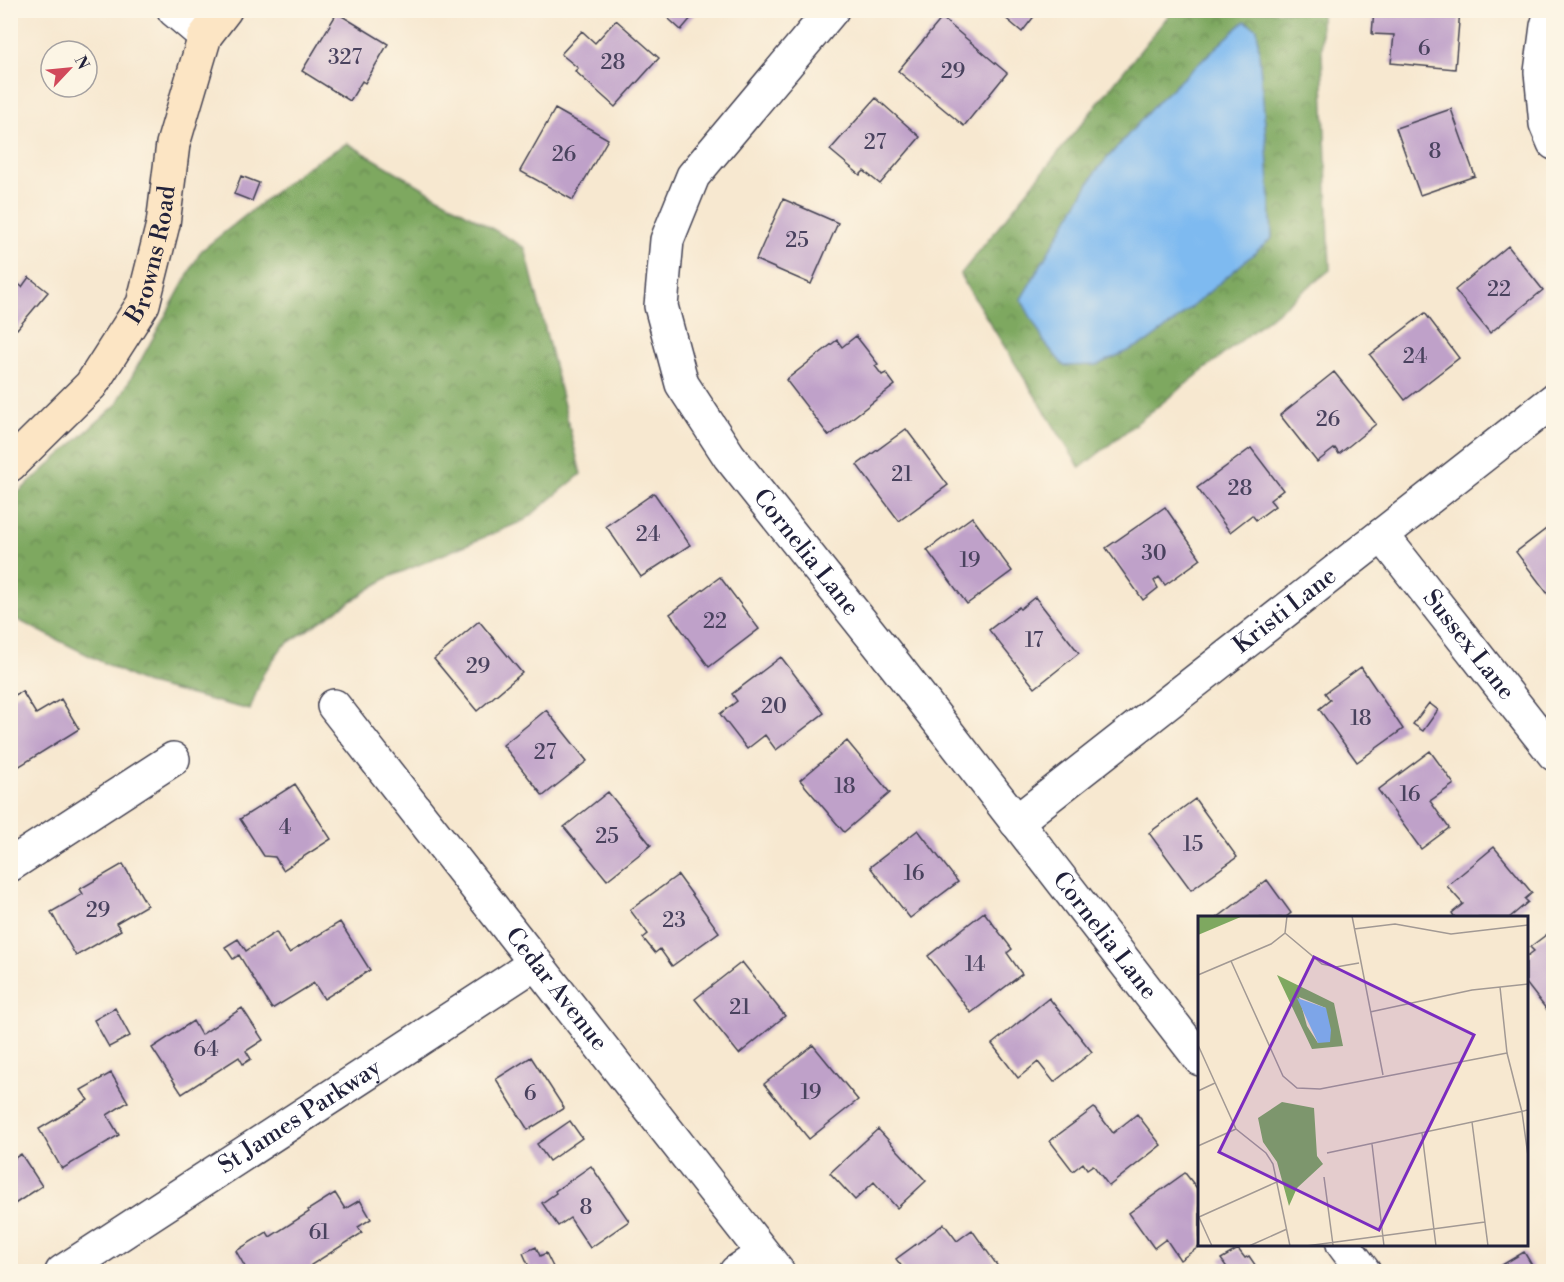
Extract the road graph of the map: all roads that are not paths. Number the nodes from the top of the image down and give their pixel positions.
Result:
1 (174, 10) edge
2 (225, 10) edge
3 (832, 10) edge
4 (1552, 10) edge
5 (205, 36) junction
6 (1554, 143) edge
7 (1554, 400) edge
8 (10, 465) edge
9 (1382, 535) junction
10 (334, 706) dead end
11 (1554, 754) edge
12 (173, 759) dead end
13 (1016, 822) junction
14 (10, 865) edge
15 (536, 963) junction
16 (1198, 1056) edge
17 (1344, 1246) edge
18 (770, 1263) edge
19 (62, 1272) edge
20 (736, 1272) edge
21 (1364, 1272) edge

1 - 5 street
2 - 5 street, Browns Road
3 - 13 street, Cornelia Lane
4 - 6 street
5 - 8 street, Browns Road
7 - 9 street, Kristi Lane
9 - 11 street, Sussex Lane
9 - 13 street, Kristi Lane
10 - 15 street, Cedar Avenue
12 - 14 street
13 - 16 street, Cornelia Lane
15 - 18 street, Cedar Avenue
15 - 19 street, St James Parkway
17 - 21 street
18 - 20 street

